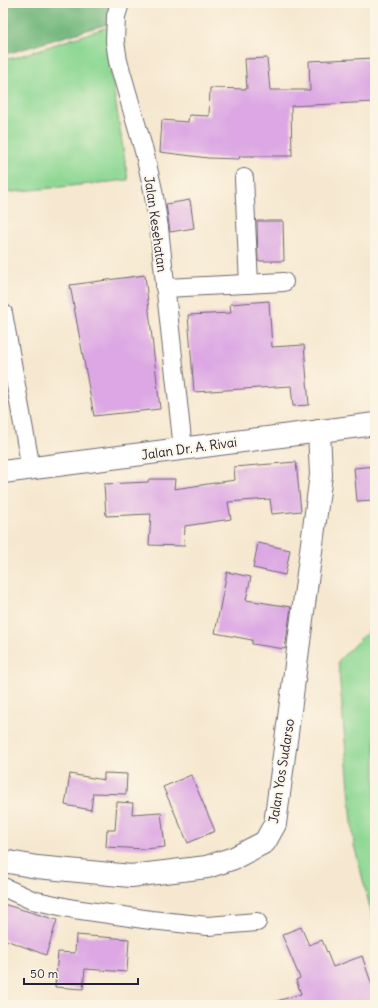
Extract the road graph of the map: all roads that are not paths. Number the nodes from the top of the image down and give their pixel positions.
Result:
1 (120, 3) edge
2 (244, 178) dead end
3 (284, 282) dead end
4 (249, 284) junction
5 (165, 288) junction
6 (3, 314) edge
7 (375, 424) edge
8 (319, 431) junction
9 (183, 449) junction
10 (31, 469) junction
11 (3, 472) edge
12 (3, 861) edge
13 (3, 887) edge
14 (257, 922) dead end

1 - 5 street, Jalan Kesehatan
2 - 4 street
3 - 4 street
4 - 5 street
5 - 9 street, Jalan Kesehatan
6 - 10 street
7 - 8 street, Jalan Dr. A. Rivai
8 - 9 street, Jalan Dr. A. Rivai
8 - 12 street, Jalan Yos Sudarso
9 - 10 street, Jalan Dr. A. Rivai
10 - 11 street, Jalan Dr. A. Rivai
13 - 14 street

